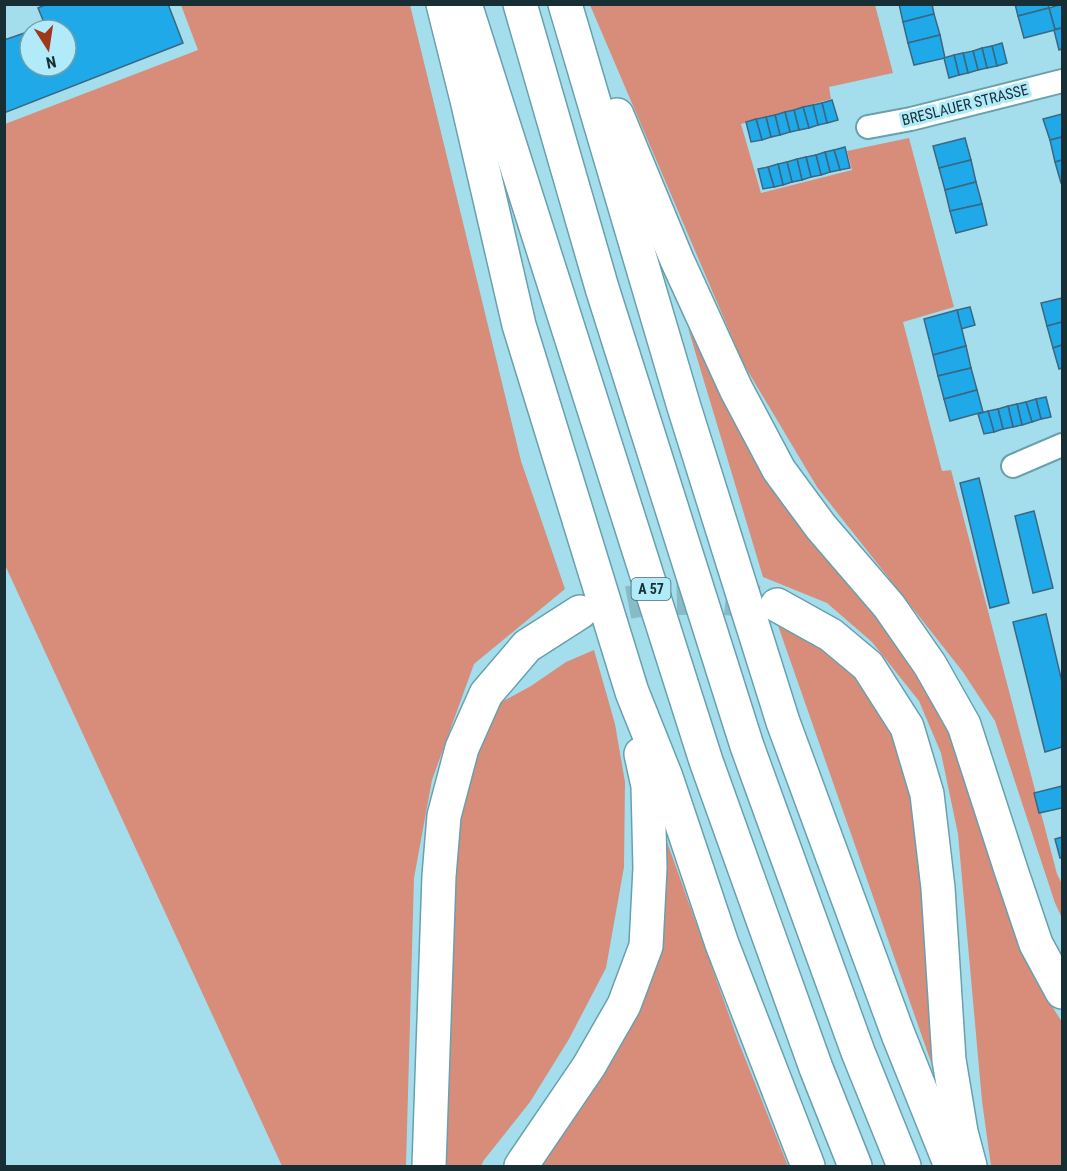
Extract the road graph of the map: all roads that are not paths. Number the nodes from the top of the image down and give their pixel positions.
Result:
1 (443, 4) edge
2 (465, 4) edge
3 (520, 4) edge
4 (565, 4) edge
5 (572, 4) edge
6 (1062, 81) edge
7 (868, 127) dead end
8 (1062, 445) edge
9 (1013, 466) dead end
10 (777, 605) tunnel mouth
11 (580, 612) tunnel mouth
12 (632, 692) junction
13 (1062, 992) edge
14 (429, 1167) edge
15 (521, 1167) edge
16 (808, 1167) edge
17 (855, 1167) edge
18 (904, 1167) edge
19 (951, 1167) edge
20 (970, 1167) edge

1 - 12 highway
2 - 17 highway, A 57
3 - 18 highway, A 57
4 - 19 highway
5 - 13 highway
6 - 7 street, BRESLAUER STRASSE
8 - 9 street
10 - 20 highway
11 - 14 highway
12 - 15 highway
12 - 16 highway

